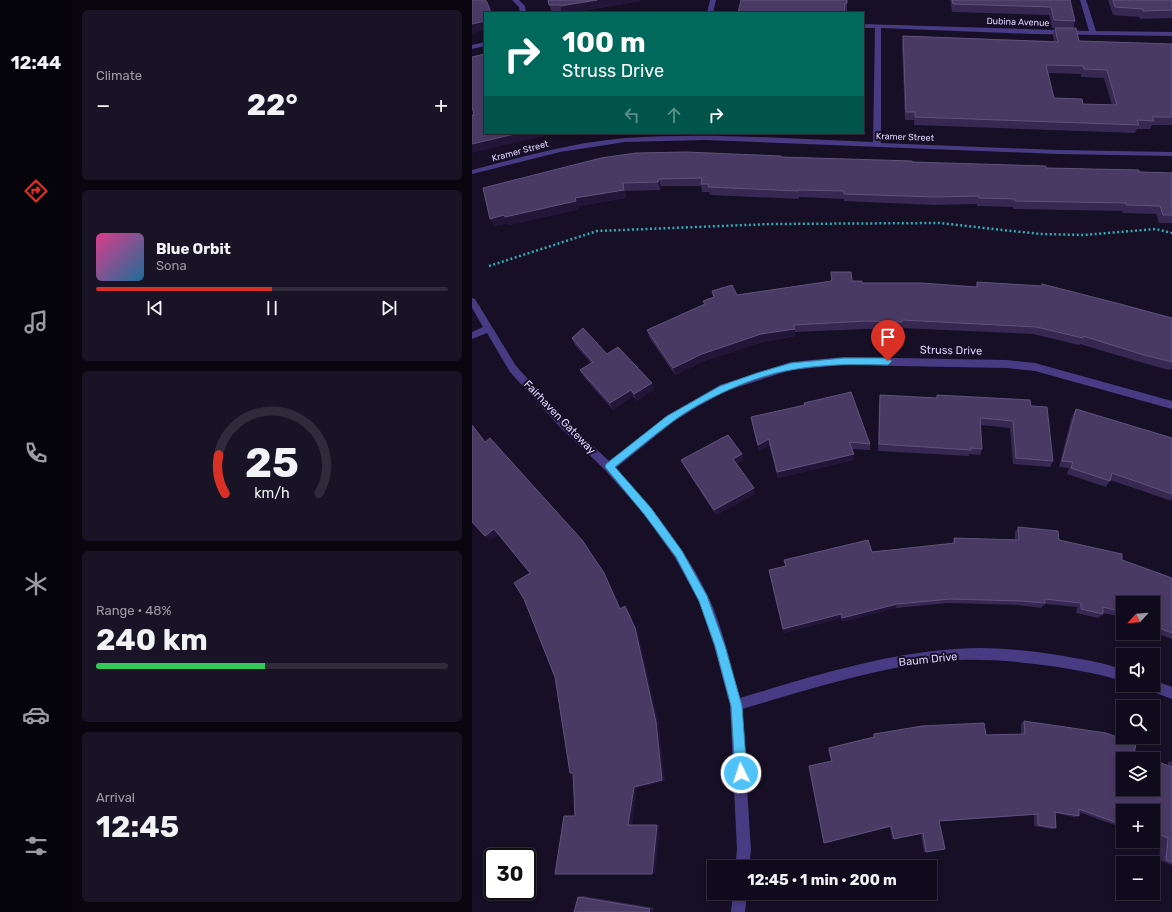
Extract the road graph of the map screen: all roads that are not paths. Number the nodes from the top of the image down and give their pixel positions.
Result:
1 (515, 0) edge
2 (712, 0) edge
3 (1083, 0) edge
4 (524, 12) edge
5 (710, 12) edge
6 (864, 26) edge
7 (878, 26) junction
8 (1092, 33) junction
9 (1172, 34) edge
10 (484, 44) edge
11 (472, 47) edge
12 (877, 145) junction
13 (1172, 154) edge
14 (472, 172) edge
15 (472, 301) edge
16 (488, 328) junction
17 (472, 336) edge
18 (1172, 405) edge
19 (609, 467) junction
20 (1116, 674) edge
21 (1160, 689) edge
22 (1172, 693) edge
23 (736, 706) junction
24 (742, 860) edge
25 (739, 900) edge
26 (738, 912) edge

1 - 4 street
2 - 5 street
3 - 8 street
6 - 7 street, Dubina Avenue
7 - 8 street, Dubina Avenue
7 - 12 street
8 - 9 street, Dubina Avenue
10 - 11 street
12 - 13 street, Kramer Street
12 - 14 street, Kramer Street
15 - 16 street, Fairhaven Gateway
16 - 17 street
16 - 19 street, Fairhaven Gateway
18 - 19 street, Struss Drive
19 - 23 street, Fairhaven Gateway
20 - 23 street, Baum Drive
21 - 22 street
23 - 24 street, Fairhaven Gateway
25 - 26 street

